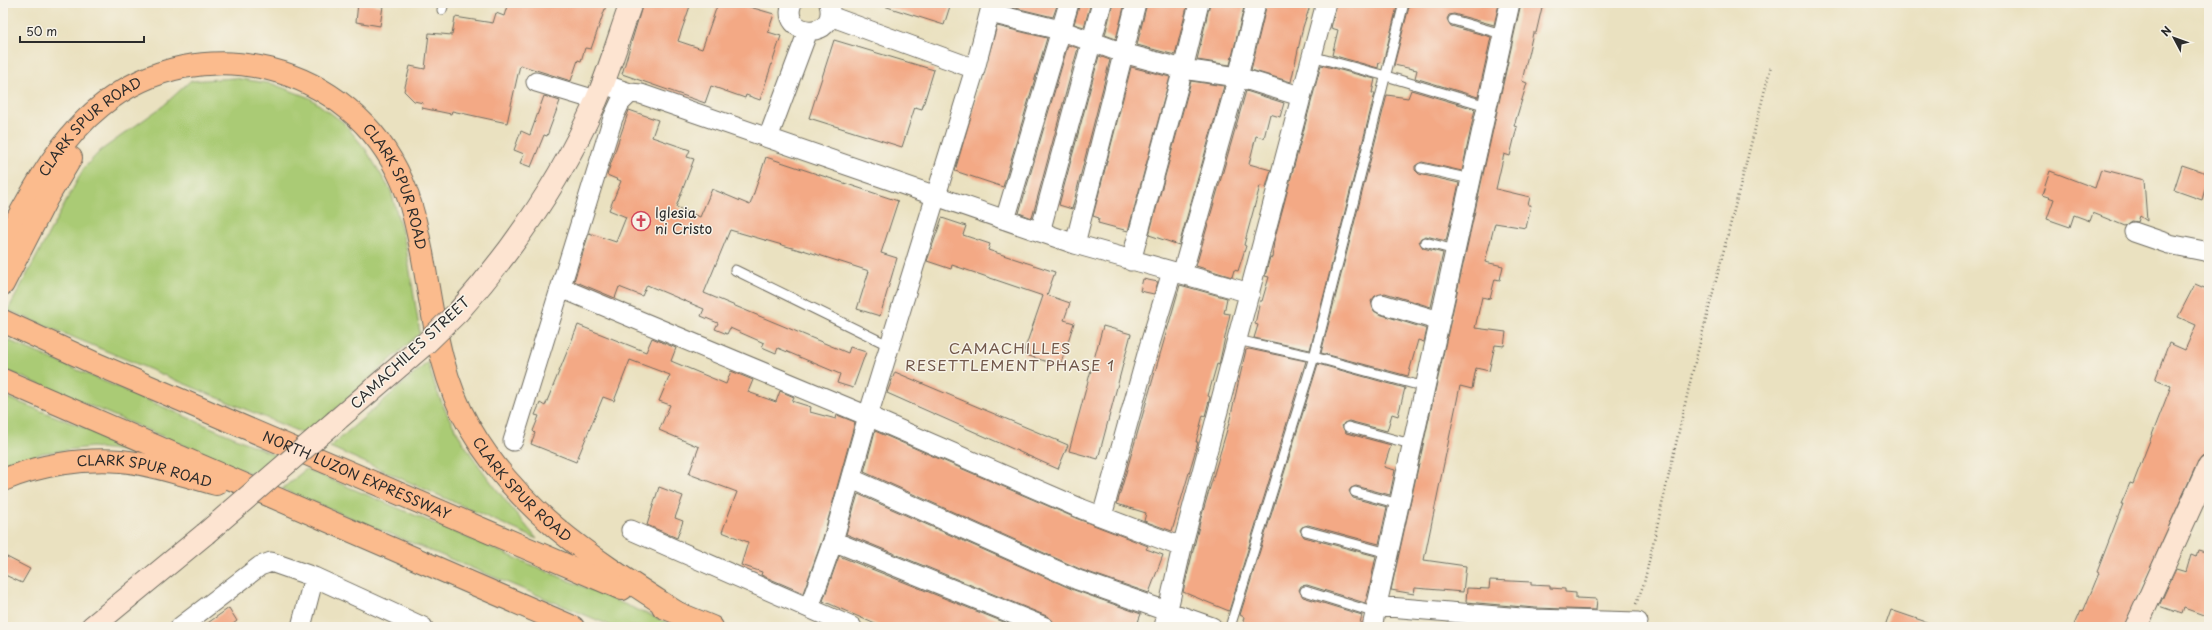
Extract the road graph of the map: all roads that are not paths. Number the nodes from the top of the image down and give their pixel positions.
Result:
1 (631, 3) edge
2 (1069, 3) edge
3 (1102, 3) edge
4 (1136, 3) edge
5 (1198, 3) edge
6 (1256, 3) edge
7 (1326, 3) edge
8 (1404, 3) edge
9 (1510, 3) edge
10 (789, 4) edge
11 (991, 8) edge
12 (829, 9) edge
13 (1453, 20) dead end
14 (1060, 30) junction
15 (808, 31) junction
16 (1502, 34) junction
17 (1091, 42) junction
18 (1123, 53) junction
19 (1311, 56) junction
20 (176, 68) junction
21 (975, 69) junction
22 (1183, 69) junction
23 (1386, 76) junction
24 (1238, 77) junction
25 (536, 82) dead end
26 (599, 92) junction
27 (630, 93) junction
28 (1300, 96) junction
29 (1487, 106) junction
30 (768, 138) junction
31 (1421, 168) dead end
32 (1471, 179) junction
33 (934, 197) junction
34 (1005, 220) junction
35 (1040, 232) junction
36 (2134, 232) dead end
37 (1425, 242) dead end
38 (1075, 244) junction
39 (3, 245) edge
40 (1454, 250) junction
41 (2209, 252) edge
42 (1131, 261) junction
43 (735, 270) dead end
44 (1177, 273) junction
45 (4, 282) edge
46 (561, 288) junction
47 (1250, 293) junction
48 (1382, 304) dead end
49 (3, 321) edge
50 (1440, 321) junction
51 (1237, 340) junction
52 (890, 346) junction
53 (1314, 357) junction
54 (3, 380) edge
55 (1425, 387) junction
56 (868, 416) junction
57 (1348, 427) dead end
58 (513, 441) dead end
59 (1411, 444) junction
60 (2209, 466) edge
61 (852, 479) junction
62 (3, 480) edge
63 (1355, 492) dead end
64 (285, 502) junction
65 (1399, 504) junction
66 (1102, 516) junction
67 (631, 530) dead end
68 (1306, 531) dead end
69 (833, 541) junction
70 (1182, 547) junction
71 (1388, 553) junction
72 (314, 577) junction
73 (1306, 592) dead end
74 (809, 608) junction
75 (676, 612) junction
76 (1375, 615) edge
77 (1166, 619) edge
78 (1634, 622) road end
79 (1533, 623) edge
80 (1590, 624) edge
81 (92, 627) edge
82 (180, 627) edge
83 (301, 627) edge
84 (423, 627) edge
85 (573, 627) edge
86 (712, 627) edge
87 (852, 627) edge
88 (1045, 627) edge
89 (1212, 627) edge
90 (1230, 627) edge
91 (2136, 627) edge

1 - 26 street, CAMACHILES STREET
2 - 14 street
3 - 17 street
4 - 18 street
5 - 22 street
6 - 24 street
7 - 19 street
8 - 23 lane
9 - 16 street
10 - 15 street
11 - 14 street
11 - 21 street
12 - 15 street
12 - 21 street
13 - 16 lane
14 - 17 street
14 - 34 street
15 - 30 street
16 - 29 street
17 - 18 street
17 - 35 street
18 - 22 street
18 - 38 street
19 - 23 lane
19 - 28 street
20 - 39 highway, CLARK SPUR ROAD
20 - 45 highway
20 - 75 highway, CLARK SPUR ROAD
21 - 33 street
22 - 24 street
22 - 42 street
23 - 29 lane
23 - 53 lane
24 - 28 street
24 - 44 street
25 - 26 street
26 - 27 street
26 - 81 street, CAMACHILES STREET, bridge
27 - 30 street
27 - 46 street
28 - 47 street
29 - 32 street
30 - 33 street
31 - 32 lane
32 - 40 street
33 - 34 street
33 - 52 street
34 - 35 street
35 - 38 street
36 - 41 street
37 - 40 lane
38 - 42 street
40 - 50 street
42 - 44 street
43 - 52 lane
44 - 47 street
44 - 66 street
46 - 56 street
46 - 58 street
47 - 51 street
48 - 50 street
49 - 75 highway, NORTH LUZON EXPRESSWAY
50 - 55 street
51 - 53 lane
51 - 70 street
52 - 56 street
53 - 55 lane
53 - 90 lane
54 - 64 highway
55 - 59 street
56 - 61 street
56 - 66 street
57 - 59 lane
59 - 65 street
60 - 91 street
61 - 69 street
61 - 77 street
62 - 64 highway, CLARK SPUR ROAD
63 - 65 lane
64 - 85 highway
65 - 71 street
66 - 70 street
67 - 74 street
68 - 71 lane
69 - 74 street
69 - 88 street
70 - 77 street
71 - 76 street
72 - 82 street
72 - 83 street
72 - 84 street
73 - 76 lane
74 - 87 street
75 - 86 highway, NORTH LUZON EXPRESSWAY
76 - 79 street
77 - 89 street
78 - 80 street
79 - 80 street

